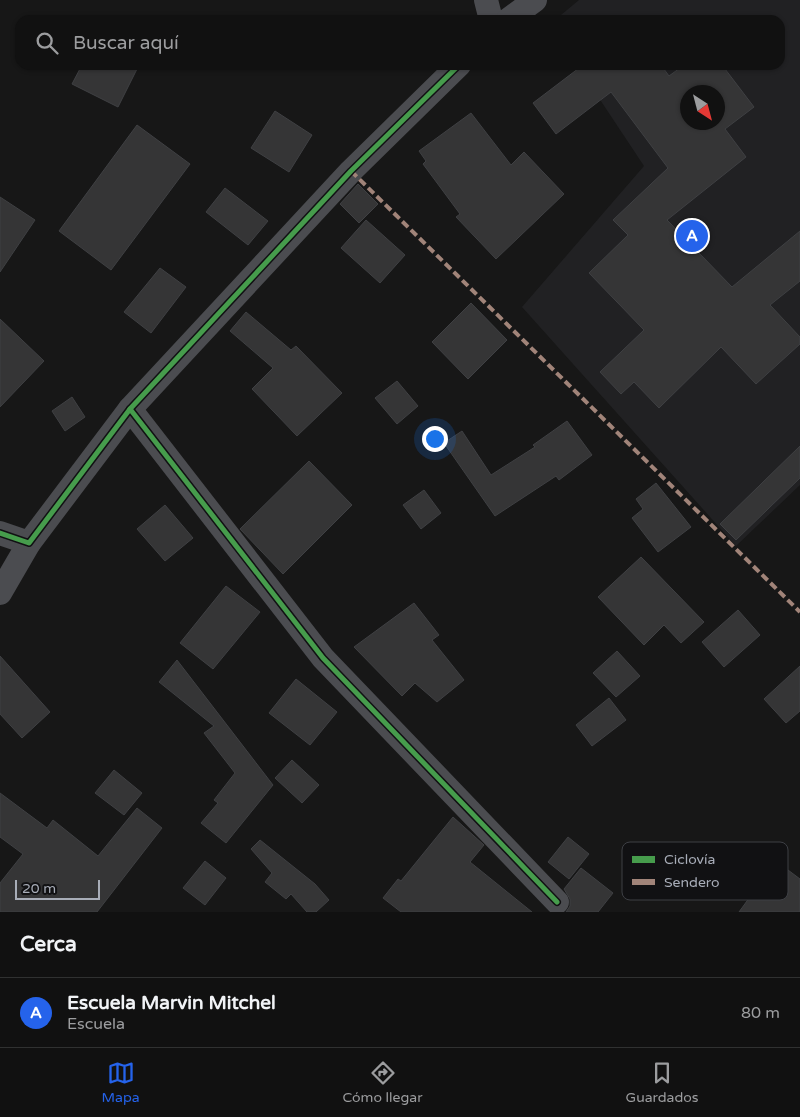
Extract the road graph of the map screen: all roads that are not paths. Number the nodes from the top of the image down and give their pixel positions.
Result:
1 (486, 0) edge
2 (535, 0) edge
3 (490, 15) edge
4 (515, 15) edge
5 (454, 70) edge
6 (130, 409) junction
7 (0, 533) edge
8 (30, 543) junction
9 (0, 593) edge
10 (557, 902) dead end

1 - 3 street
2 - 4 street
5 - 6 street
6 - 8 street
6 - 10 street
7 - 8 street
8 - 9 street

